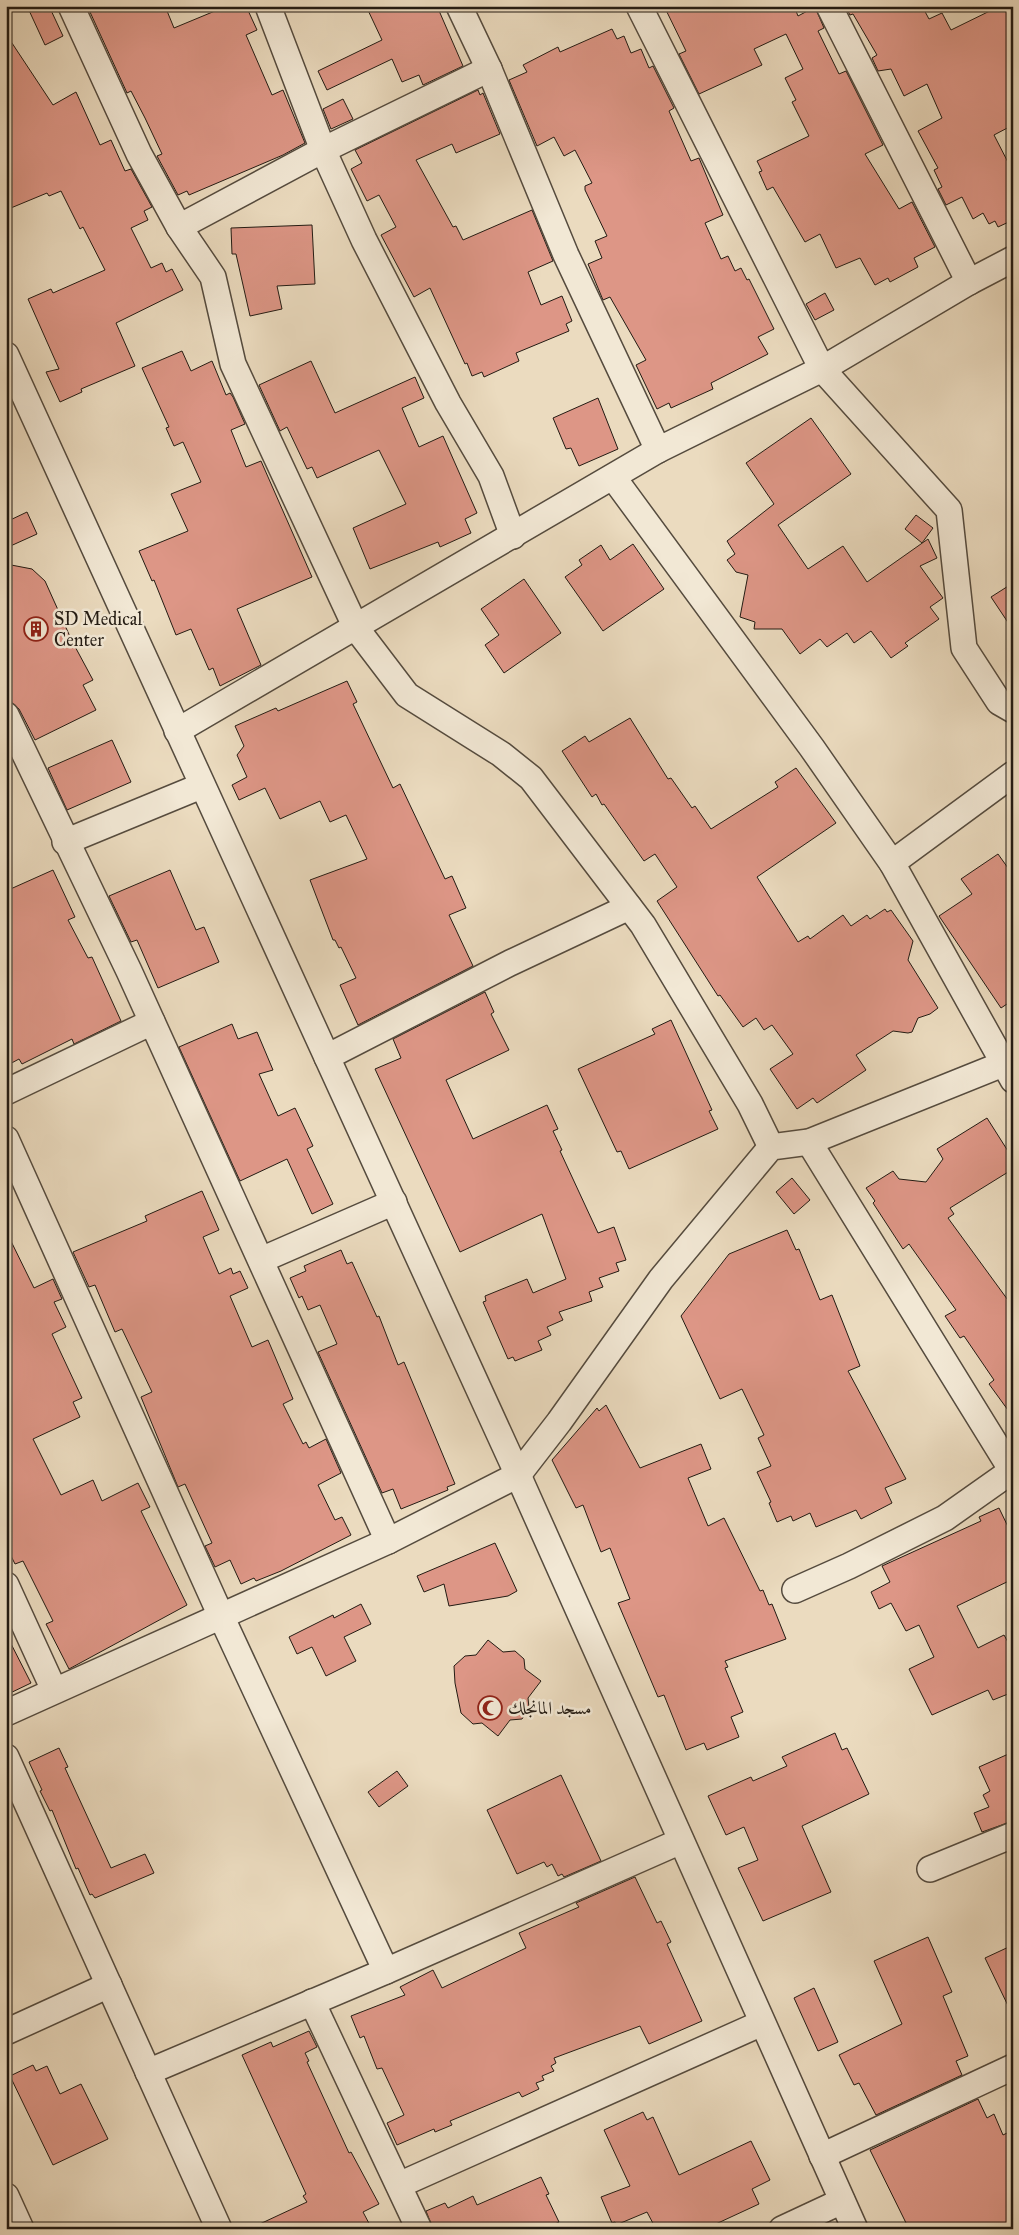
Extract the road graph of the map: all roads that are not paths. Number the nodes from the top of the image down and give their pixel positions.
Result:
1 (72, 6) edge
2 (268, 6) edge
3 (459, 6) edge
4 (639, 6) edge
5 (829, 6) edge
6 (489, 69) junction
7 (322, 150) junction
8 (179, 226) junction
9 (1013, 259) edge
10 (968, 282) junction
11 (6, 355) edge
12 (822, 369) junction
13 (658, 450) junction
14 (613, 477) junction
15 (513, 536) junction
16 (356, 628) junction
17 (1013, 710) edge
18 (6, 715) edge
19 (177, 731) junction
20 (16, 763) edge
21 (1013, 774) edge
22 (201, 786) junction
23 (65, 842) junction
24 (892, 863) junction
25 (629, 907) junction
26 (152, 1022) junction
27 (327, 1057) junction
28 (1010, 1069) edge
29 (6, 1092) edge
30 (6, 1139) edge
31 (809, 1142) junction
32 (771, 1147) junction
33 (394, 1202) junction
34 (261, 1260) junction
35 (1012, 1474) edge
36 (518, 1475) junction
37 (388, 1541) junction
38 (6, 1585) edge
39 (795, 1590) dead end
40 (221, 1616) junction
41 (54, 1690) junction
42 (6, 1713) edge
43 (6, 1757) edge
44 (1013, 1835) edge
45 (681, 1841) junction
46 (930, 1870) dead end
47 (386, 1971) junction
48 (109, 1985) junction
49 (312, 2002) junction
50 (762, 2023) junction
51 (6, 2032) edge
52 (1013, 2067) edge
53 (148, 2072) junction
54 (822, 2156) junction
55 (399, 2185) junction
56 (6, 2196) edge
57 (842, 2201) junction
58 (21, 2229) edge
59 (219, 2229) edge
60 (419, 2229) edge
61 (782, 2229) edge
62 (855, 2229) edge

1 - 8 street
2 - 7 street
3 - 6 street
4 - 12 street
5 - 10 street
6 - 7 street
6 - 13 street
7 - 8 street
7 - 15 street
8 - 16 street
9 - 10 street
10 - 12 street
11 - 19 street
12 - 13 street
12 - 17 street
13 - 14 street
14 - 15 street
14 - 24 street
15 - 16 street
16 - 19 street
16 - 25 street
18 - 20 street
19 - 22 street
20 - 23 street
21 - 24 street
22 - 23 street
22 - 27 street
23 - 26 street
24 - 28 street
25 - 27 street
25 - 32 street
26 - 29 street
26 - 34 street
27 - 33 street
28 - 31 street
30 - 40 street
31 - 32 street
31 - 35 street
32 - 36 street
33 - 34 street
33 - 36 street
34 - 37 street
35 - 39 street
36 - 37 street
36 - 45 street
37 - 40 street
38 - 41 street
40 - 41 street
40 - 47 street
41 - 42 street
43 - 48 street
44 - 46 street
45 - 47 street
45 - 50 street
47 - 49 street
48 - 51 street
48 - 53 street
49 - 53 street
49 - 55 street
50 - 54 street
50 - 55 street
52 - 54 street
53 - 59 street
54 - 57 street
55 - 60 street
56 - 58 street
57 - 61 street
57 - 62 street

